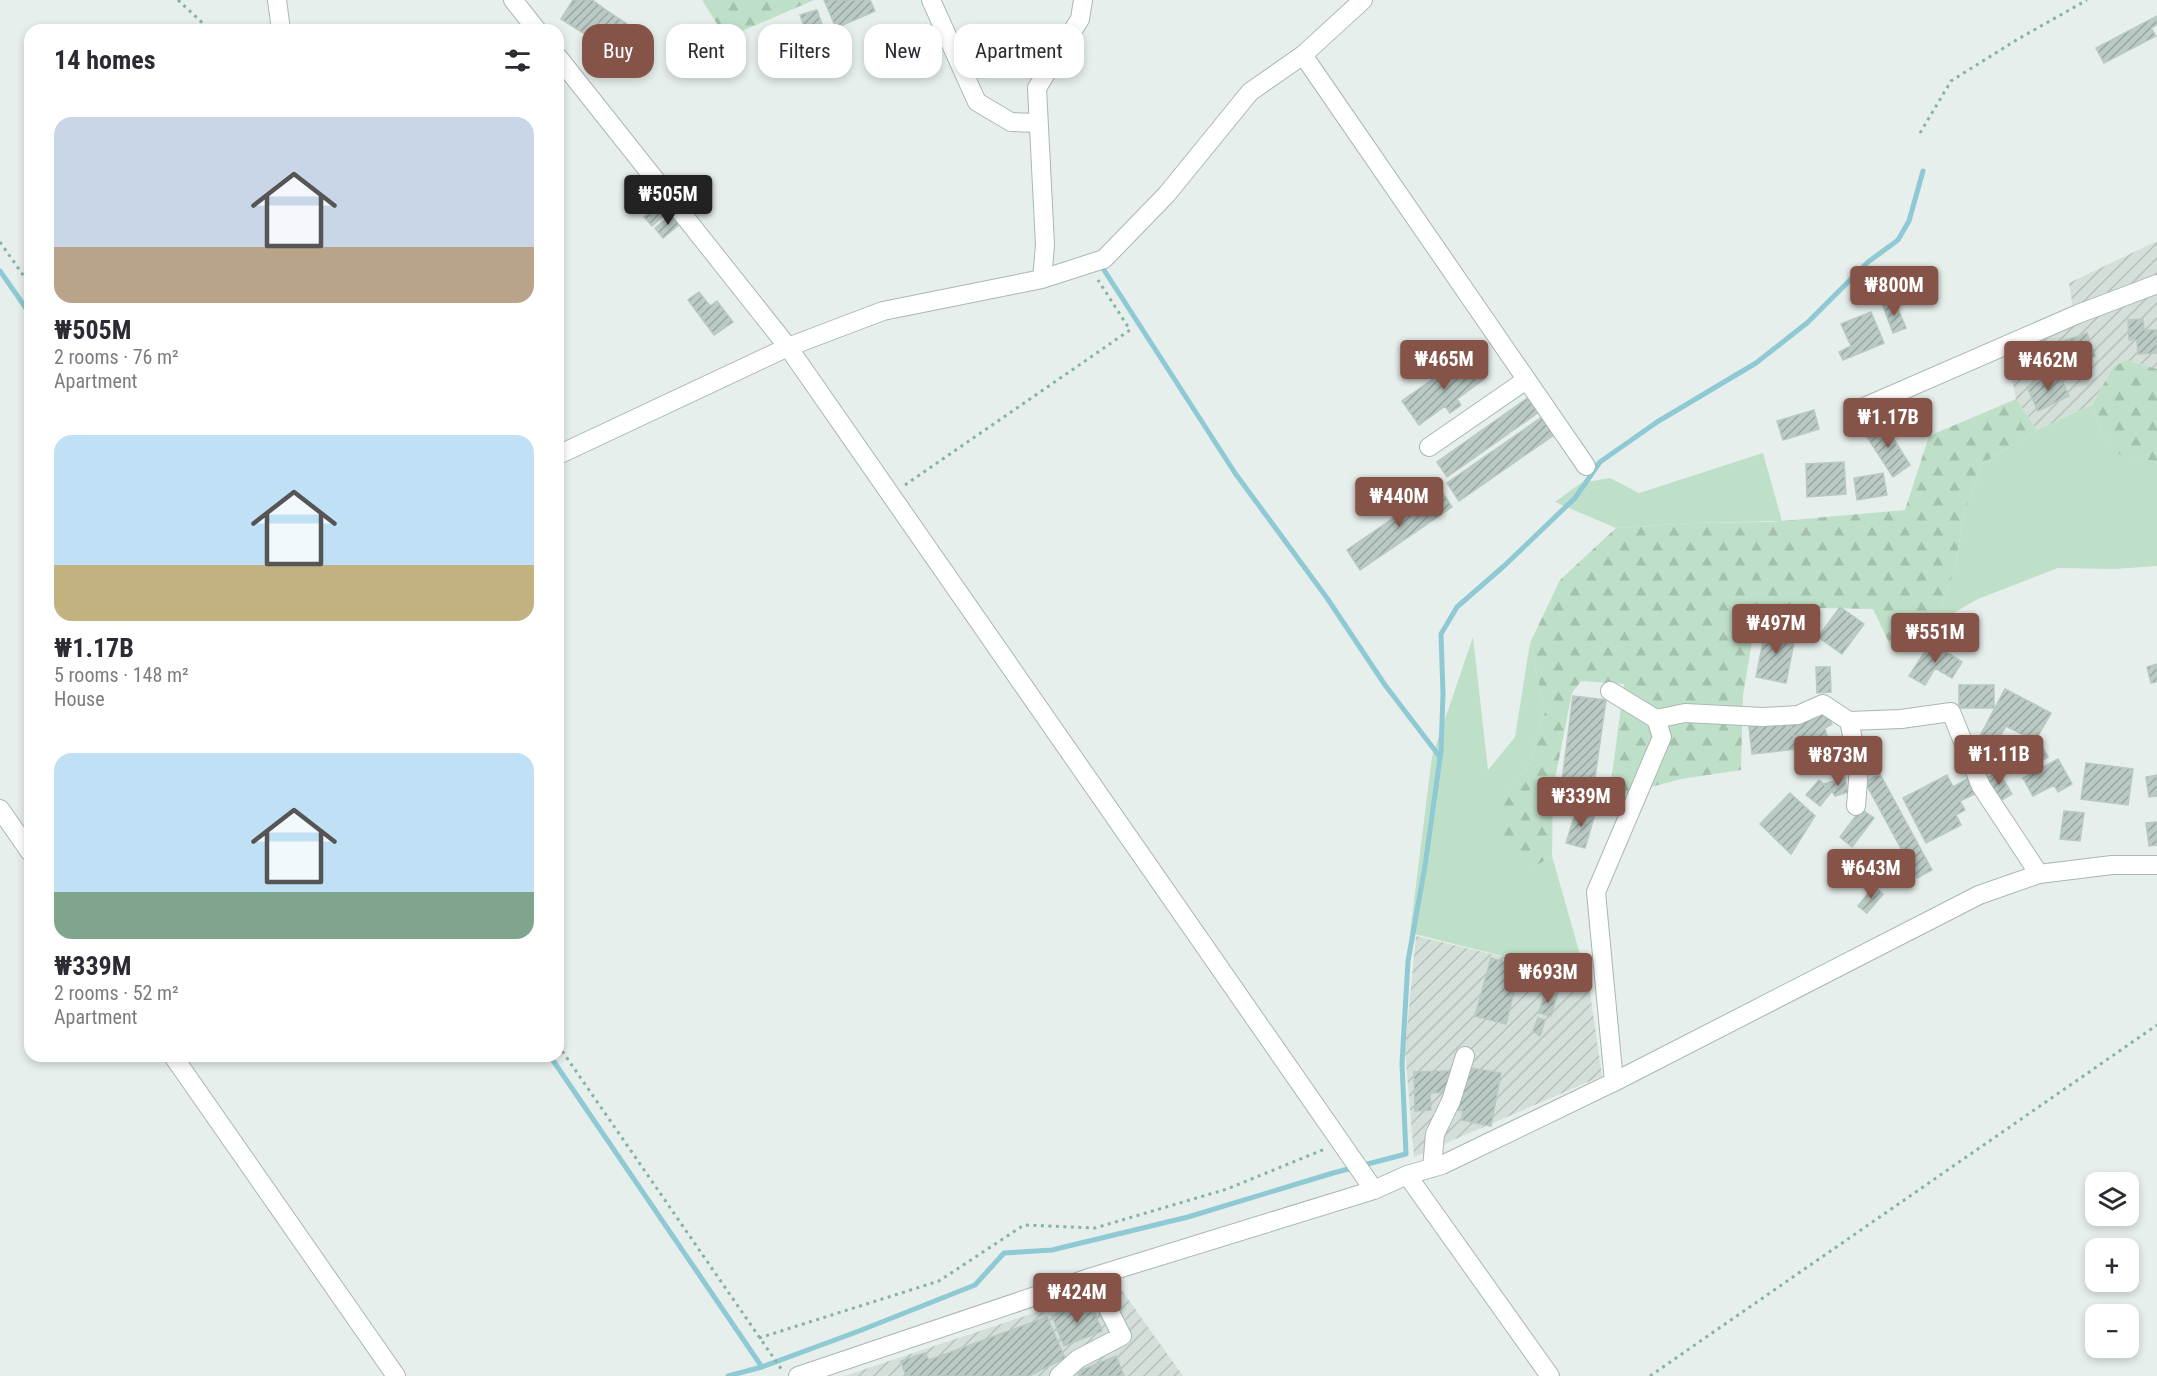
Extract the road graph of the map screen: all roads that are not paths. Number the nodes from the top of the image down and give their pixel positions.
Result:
1 (277, 0) edge
2 (513, 0) edge
3 (931, 0) edge
4 (1083, 0) edge
5 (1363, 0) edge
6 (280, 24) edge
7 (532, 24) edge
8 (1303, 56) junction
9 (564, 65) edge
10 (1038, 123) junction
11 (1042, 279) junction
12 (2157, 284) edge
13 (788, 347) junction
14 (1526, 380) junction
15 (1856, 411) dead end
16 (1429, 447) dead end
17 (564, 452) edge
18 (1586, 466) dead end
19 (1610, 692) dead end
20 (1656, 719) junction
21 (1849, 721) junction
22 (1856, 806) dead end
23 (0, 809) edge
24 (24, 843) edge
25 (2157, 866) edge
26 (2039, 874) junction
27 (1465, 1056) dead end
28 (177, 1062) edge
29 (1614, 1082) junction
30 (1432, 1168) junction
31 (1407, 1175) junction
32 (1374, 1190) junction
33 (1092, 1277) junction
34 (831, 1365) junction
35 (396, 1376) edge
36 (798, 1376) edge
37 (846, 1376) edge
38 (1059, 1376) edge
39 (1550, 1376) edge

1 - 6 street
2 - 7 street
3 - 10 street
4 - 10 street
5 - 8 street
8 - 11 street
8 - 14 street
9 - 13 street
10 - 11 street
11 - 13 street
12 - 15 street
13 - 17 street
13 - 32 street
14 - 16 street
14 - 18 street
19 - 20 street
20 - 21 street
20 - 29 street
21 - 22 street
21 - 26 street
23 - 24 street
25 - 26 street
26 - 29 street
27 - 30 street
28 - 35 street
29 - 30 street
30 - 31 street
31 - 32 street
31 - 39 street
32 - 33 street
33 - 34 street
33 - 38 street
34 - 36 street
34 - 37 street

